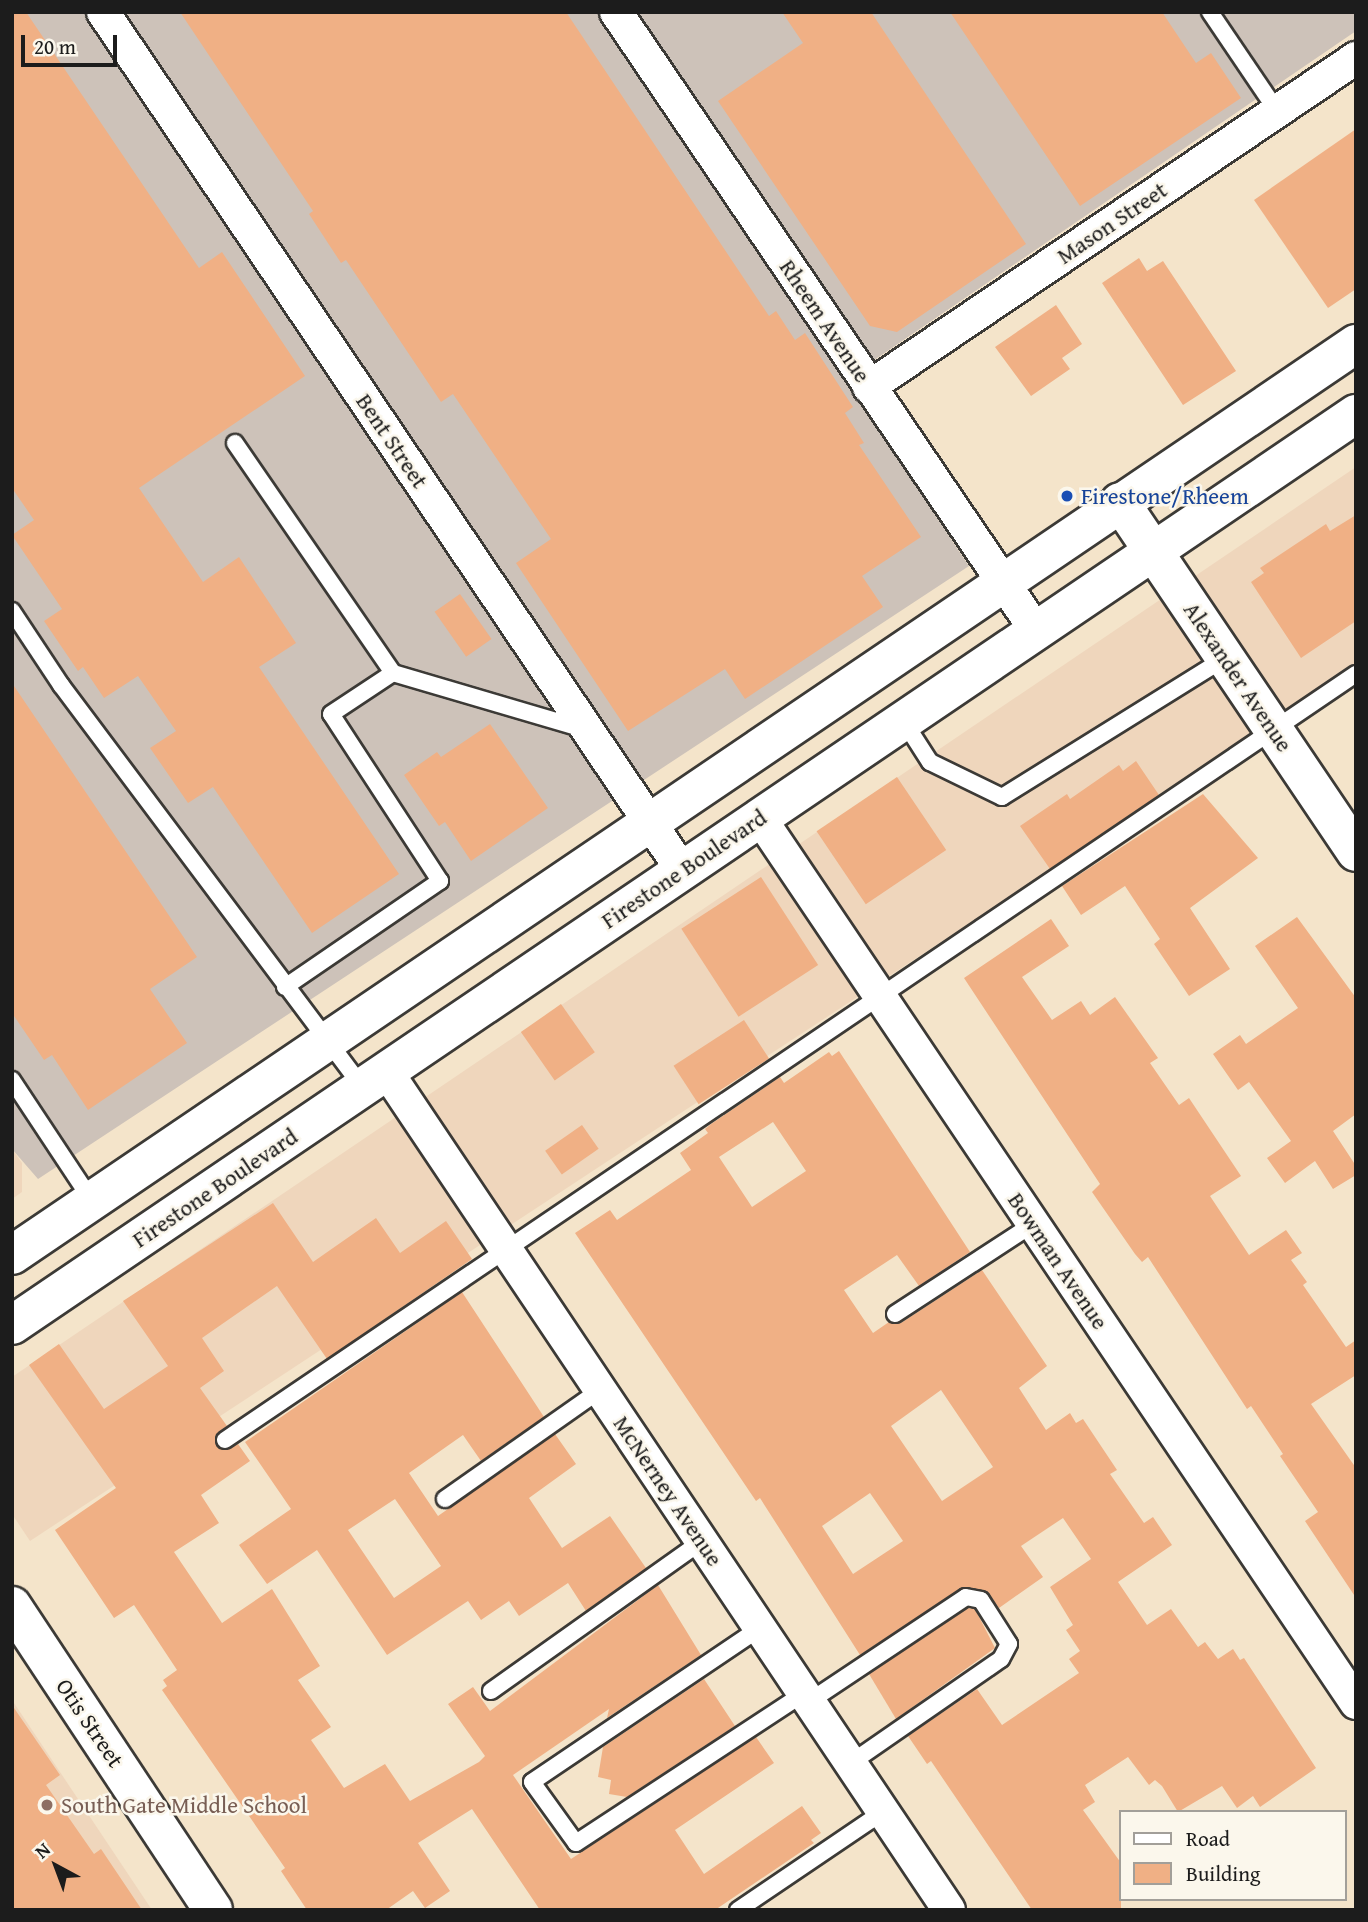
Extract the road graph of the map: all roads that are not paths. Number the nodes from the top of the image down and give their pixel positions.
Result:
1 (103, 12) edge
2 (616, 12) edge
3 (1210, 12) edge
4 (1356, 58) edge
5 (1277, 111) junction
6 (1356, 344) edge
7 (869, 387) junction
8 (1356, 414) edge
9 (235, 443) dead end
10 (1121, 502) junction
11 (1153, 551) junction
12 (1002, 582) junction
13 (12, 611) edge
14 (1035, 629) junction
15 (1225, 658) junction
16 (393, 673) junction
17 (1356, 674) edge
18 (903, 720) junction
19 (586, 729) junction
20 (1273, 730) junction
21 (760, 818) junction
22 (649, 822) junction
23 (1356, 852) edge
24 (682, 870) junction
25 (285, 987) junction
26 (880, 996) junction
27 (330, 1039) junction
28 (12, 1080) edge
29 (375, 1080) junction
30 (92, 1201) junction
31 (1033, 1224) junction
32 (15, 1247) edge
33 (506, 1249) junction
34 (895, 1314) dead end
35 (12, 1325) edge
36 (600, 1390) junction
37 (225, 1440) dead end
38 (446, 1499) dead end
39 (702, 1541) junction
40 (12, 1606) edge
41 (760, 1628) junction
42 (491, 1691) dead end
43 (807, 1697) junction
44 (1356, 1703) edge
45 (851, 1763) junction
46 (883, 1812) junction
47 (213, 1910) edge
48 (738, 1910) edge
49 (949, 1910) edge

1 - 19 street, Bent Street
2 - 7 street, Rheem Avenue
3 - 5 lane
4 - 5 street, Mason Street
5 - 7 street, Mason Street
6 - 10 main road
7 - 12 street, Rheem Avenue
8 - 11 main road, Firestone Boulevard
9 - 16 lane
10 - 11 main road, Alexander Avenue
10 - 12 main road
11 - 14 main road, Firestone Boulevard
11 - 15 main road, Alexander Avenue
12 - 14 street, Rheem Avenue
12 - 22 main road
13 - 25 lane
14 - 18 main road, Firestone Boulevard
15 - 18 lane
15 - 20 main road, Alexander Avenue
16 - 19 lane
16 - 25 lane
17 - 20 lane
18 - 21 main road, Firestone Boulevard
19 - 22 street, Bent Street
20 - 23 main road, Alexander Avenue
20 - 26 lane
21 - 24 main road, Firestone Boulevard
21 - 26 street, Bowman Avenue
22 - 24 street, Bent Street
22 - 27 main road
24 - 29 main road, Firestone Boulevard
25 - 27 lane
26 - 31 street, Bowman Avenue
26 - 33 lane
27 - 29 lane
27 - 30 main road
28 - 30 lane
29 - 33 street, McNerney Avenue
29 - 35 main road, Firestone Boulevard
30 - 32 main road
31 - 34 lane
31 - 44 street, Bowman Avenue
33 - 36 street, McNerney Avenue
33 - 37 lane
36 - 38 lane
36 - 39 street, McNerney Avenue
39 - 41 street, McNerney Avenue
39 - 42 lane
40 - 47 main road, Otis Street
41 - 43 street, McNerney Avenue
41 - 43 lane
43 - 45 street, McNerney Avenue
43 - 45 lane
45 - 46 street, McNerney Avenue
46 - 48 lane
46 - 49 street, McNerney Avenue

